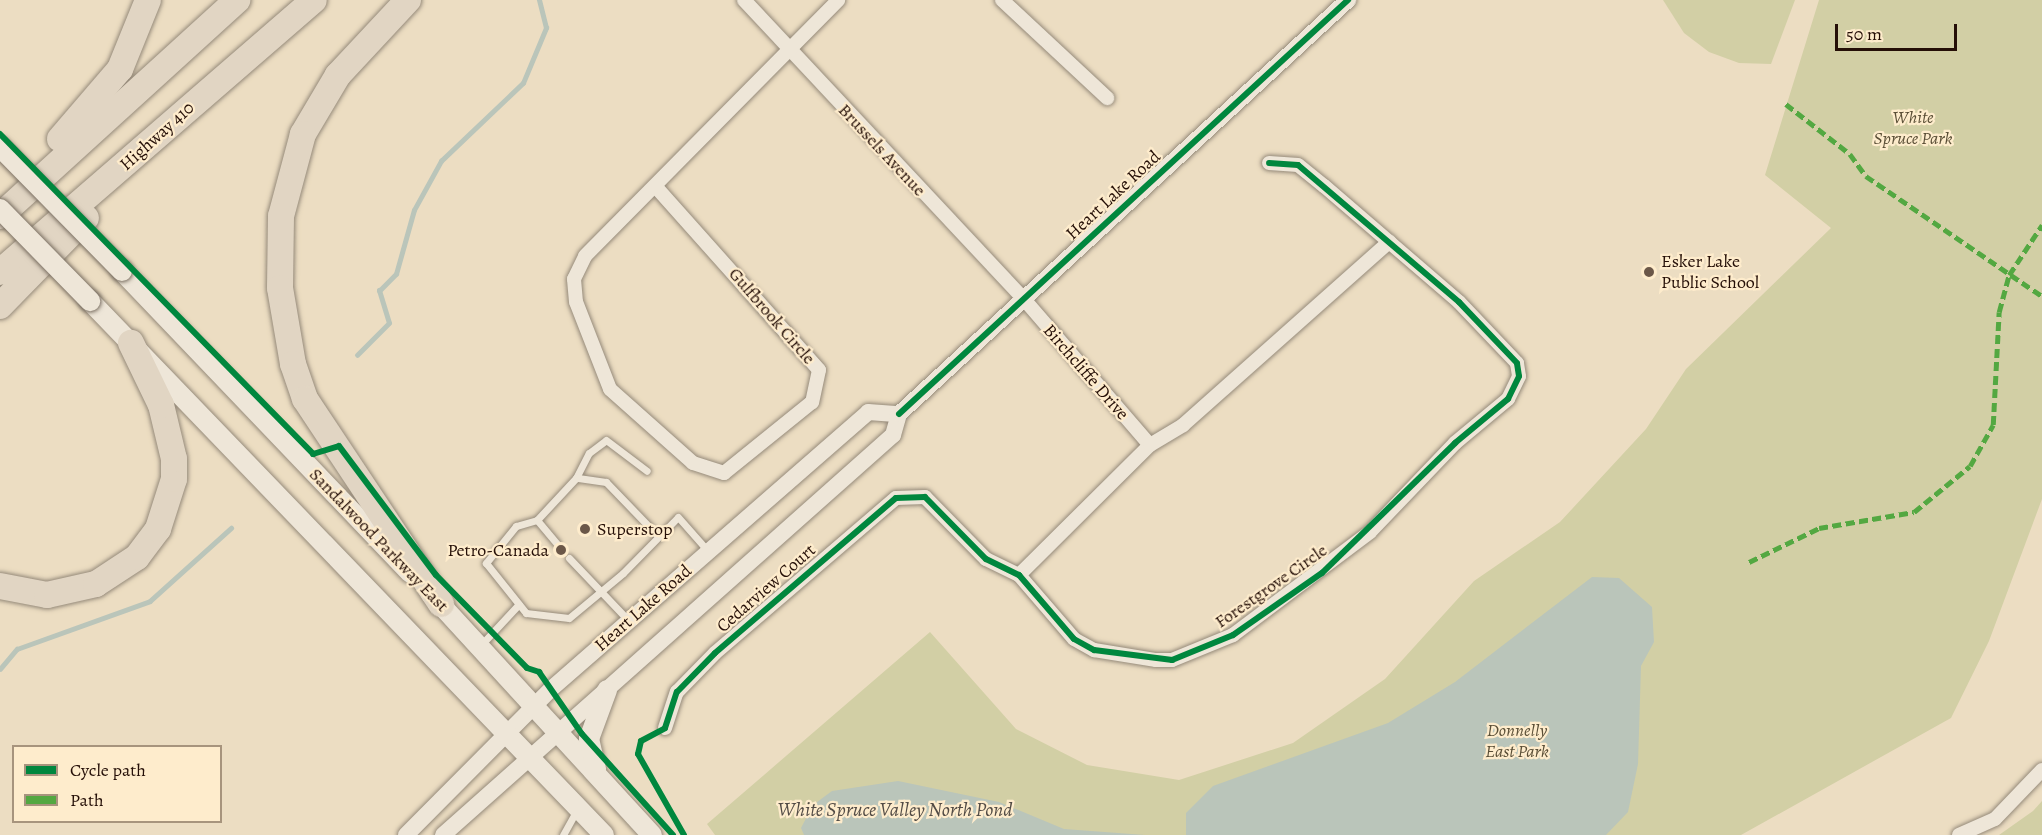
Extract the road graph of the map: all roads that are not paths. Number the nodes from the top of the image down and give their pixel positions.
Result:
1 (148, 0) edge
2 (237, 0) edge
3 (314, 0) edge
4 (408, 0) edge
5 (744, 0) edge
6 (838, 0) edge
7 (1002, 0) edge
8 (1348, 0) edge
9 (789, 51) junction
10 (1107, 98) dead end
11 (0, 147) edge
12 (1269, 163) dead end
13 (105, 182) junction
14 (656, 187) junction
15 (0, 196) edge
16 (0, 209) edge
17 (0, 216) edge
18 (1389, 242) junction
19 (0, 273) edge
20 (1023, 298) junction
21 (0, 306) edge
22 (131, 343) junction
23 (898, 414) junction
24 (1150, 445) junction
25 (647, 471) dead end
26 (576, 478) junction
27 (912, 494) joint
28 (537, 520) junction
29 (658, 536) junction
30 (557, 544) dead end
31 (708, 551) junction
32 (569, 558) dead end
33 (1019, 575) junction
34 (0, 586) edge
35 (600, 592) junction
36 (441, 604) junction
37 (519, 604) junction
38 (628, 620) junction
39 (480, 646) junction
40 (607, 690) junction
41 (535, 704) junction
42 (665, 728) dead end
43 (558, 729) junction
44 (507, 734) junction
45 (529, 758) junction
46 (596, 769) junction
47 (2042, 770) edge
48 (578, 807) junction
49 (406, 835) edge
50 (443, 835) edge
51 (563, 835) edge
52 (604, 835) edge
53 (652, 835) edge
54 (1959, 835) edge

1 - 15 highway
2 - 17 highway
3 - 13 highway, Highway 410
4 - 36 highway
5 - 9 street, Brussels Avenue
6 - 9 street, Gulfbrook Circle
7 - 10 street
8 - 20 street, Heart Lake Road
9 - 14 street, Gulfbrook Circle
9 - 20 street, Brussels Avenue
11 - 36 main road, Sandalwood Parkway East, bridge
12 - 18 street
13 - 19 highway, Highway 410
13 - 21 highway
14 - 14 street, Gulfbrook Circle
16 - 22 main road, bridge
18 - 24 street
18 - 33 street, Forestgrove Circle
20 - 23 street, Heart Lake Road
20 - 24 street, Birchcliffe Drive
22 - 34 highway
22 - 44 main road
23 - 31 street, Heart Lake Road
23 - 40 street, Heart Lake Road
24 - 33 street
25 - 26 lane
26 - 28 lane
26 - 29 lane
27 - 33 street, Forestgrove Circle
27 - 42 street, Cedarview Court
28 - 30 lane
28 - 37 lane
29 - 31 lane
29 - 35 lane
31 - 38 street, Heart Lake Road
32 - 35 lane
35 - 37 lane
35 - 38 lane
36 - 39 main road, Sandalwood Parkway East
37 - 39 lane
38 - 41 street, Heart Lake Road
39 - 41 main road, Sandalwood Parkway East
40 - 43 street, Heart Lake Road
40 - 46 main road
41 - 43 main road, Sandalwood Parkway East
41 - 44 street, Heart Lake Road
43 - 45 street, Heart Lake Road
43 - 46 main road, Sandalwood Parkway East
44 - 45 main road
44 - 49 street, Heart Lake Road
45 - 48 main road
45 - 50 street, Heart Lake Road
46 - 53 main road, Sandalwood Parkway East
47 - 54 street
48 - 51 lane
48 - 52 main road

